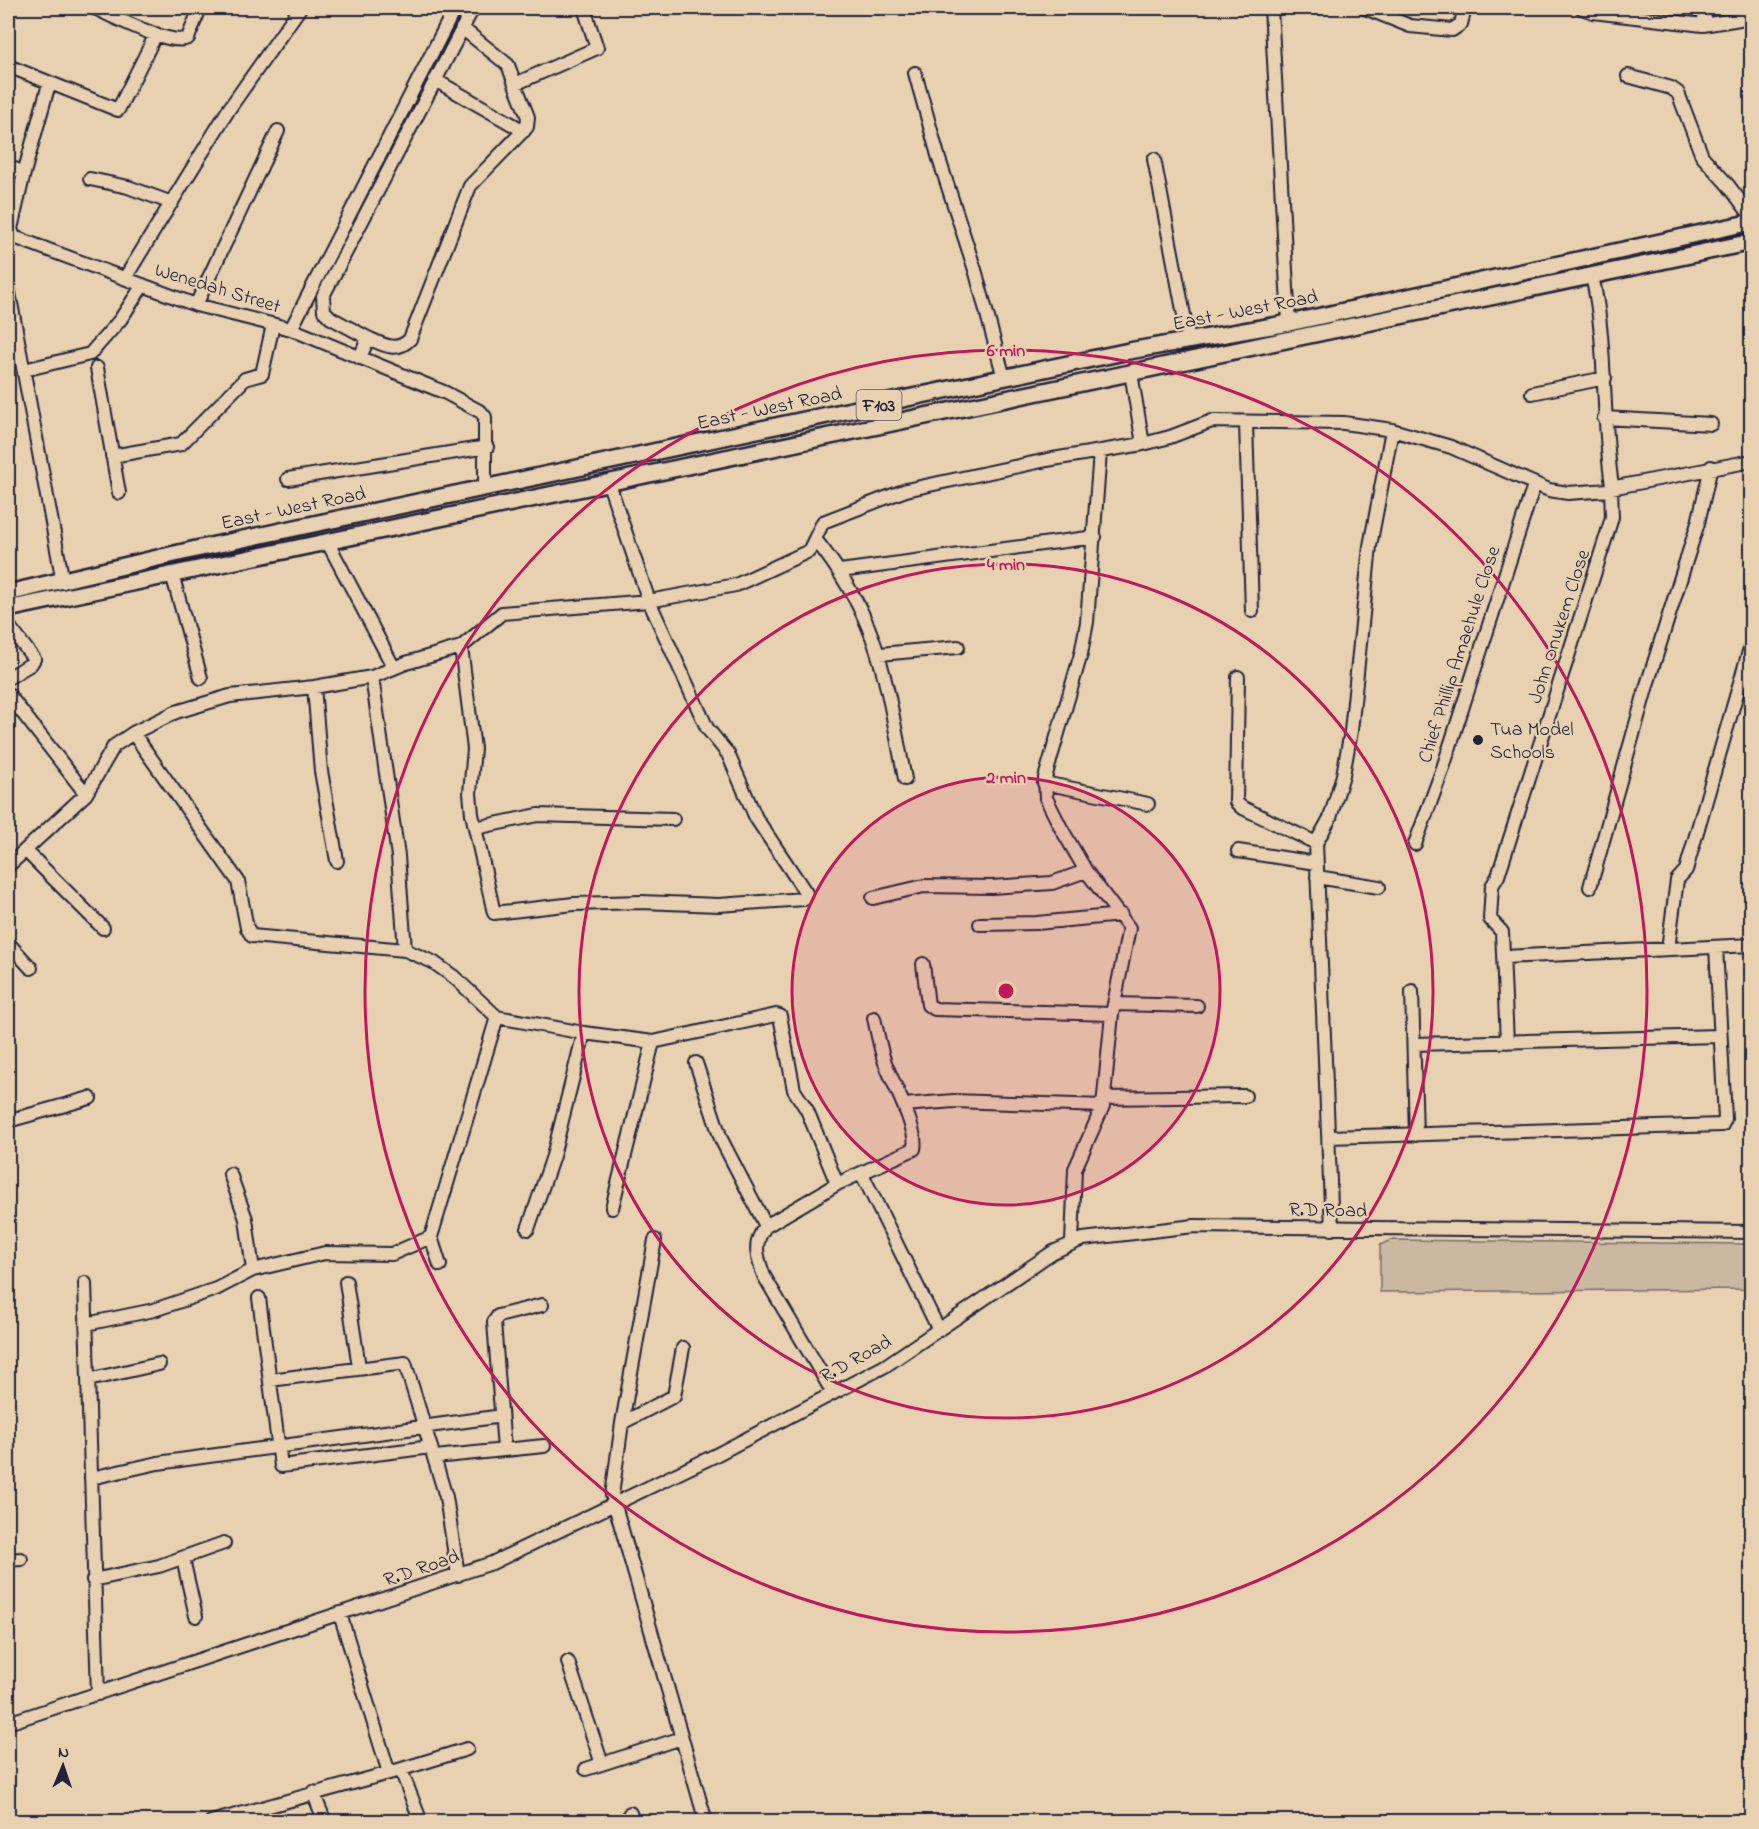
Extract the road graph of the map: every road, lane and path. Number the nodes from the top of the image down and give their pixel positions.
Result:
1 (94, 8) edge
2 (200, 8) edge
3 (300, 8) edge
4 (455, 8) edge
5 (472, 8) edge
6 (584, 8) edge
7 (1271, 8) edge
8 (1365, 8) edge
9 (1465, 8) edge
10 (1582, 8) edge
11 (1706, 8) edge
12 (1654, 13) edge
13 (1752, 17) edge
14 (1703, 25) junction
15 (462, 28) junction
16 (156, 34) junction
17 (8, 66) edge
18 (915, 73) dead end
19 (1628, 76) dead end
20 (435, 80) junction
21 (49, 84) junction
22 (515, 84) junction
23 (278, 131) dead end
24 (524, 131) junction
25 (1154, 159) dead end
26 (8, 166) edge
27 (24, 173) junction
28 (90, 179) dead end
29 (172, 203) junction
30 (1752, 217) edge
31 (1752, 222) edge
32 (1752, 242) edge
33 (1592, 276) junction
34 (125, 279) junction
35 (143, 285) junction
36 (8, 287) edge
37 (196, 305) junction
38 (1289, 323) junction
39 (273, 325) junction
40 (291, 329) junction
41 (368, 338) junction
42 (1189, 341) junction
43 (360, 358) junction
44 (97, 368) dead end
45 (24, 370) junction
46 (1131, 373) junction
47 (1004, 378) junction
48 (1605, 378) junction
49 (1532, 393) dead end
50 (1604, 418) junction
51 (1246, 423) junction
52 (1711, 424) dead end
53 (771, 429) junction
54 (1392, 430) junction
55 (1143, 444) junction
56 (487, 447) junction
57 (776, 449) junction
58 (1100, 452) junction
59 (112, 456) junction
60 (1752, 461) edge
61 (1711, 467) junction
62 (288, 479) dead end
63 (609, 483) junction
64 (1534, 485) junction
65 (485, 488) junction
66 (1611, 488) junction
67 (119, 494) dead end
68 (1095, 537) junction
69 (815, 539) junction
70 (327, 542) junction
71 (840, 571) junction
72 (172, 574) junction
73 (63, 582) junction
74 (8, 593) edge
75 (649, 601) junction
76 (8, 609) edge
77 (1252, 611) dead end
78 (8, 625) edge
79 (1752, 641) edge
80 (460, 647) junction
81 (958, 648) dead end
82 (880, 654) junction
83 (394, 668) junction
84 (372, 677) junction
85 (1238, 677) dead end
86 (8, 678) edge
87 (201, 678) dead end
88 (314, 687) junction
89 (8, 694) edge
90 (133, 733) junction
91 (905, 779) dead end
92 (1044, 783) junction
93 (86, 794) junction
94 (1148, 804) dead end
95 (673, 819) dead end
96 (475, 828) junction
97 (1417, 839) dead end
98 (1316, 843) junction
99 (25, 850) junction
100 (1238, 851) dead end
101 (337, 861) dead end
102 (9, 862) edge
103 (1316, 863) junction
104 (1086, 871) junction
105 (1317, 877) junction
106 (1379, 887) dead end
107 (1590, 887) dead end
108 (873, 898) dead end
109 (1121, 915) junction
110 (980, 924) dead end
111 (104, 928) dead end
112 (8, 943) edge
113 (1752, 945) edge
114 (1716, 947) junction
115 (1668, 949) junction
116 (405, 950) junction
117 (1504, 957) junction
118 (923, 964) dead end
119 (31, 968) dead end
120 (1412, 990) dead end
121 (1197, 1006) dead end
122 (1113, 1009) junction
123 (497, 1017) junction
124 (874, 1018) dead end
125 (584, 1033) junction
126 (1719, 1036) junction
127 (653, 1042) junction
128 (1507, 1042) junction
129 (1414, 1044) junction
130 (696, 1063) dead end
131 (1245, 1096) dead end
132 (90, 1098) dead end
133 (1104, 1102) junction
134 (904, 1105) junction
135 (8, 1121) edge
136 (1416, 1135) junction
137 (1329, 1137) junction
138 (230, 1174) dead end
139 (862, 1174) junction
140 (837, 1184) junction
141 (612, 1208) dead end
142 (766, 1226) junction
143 (528, 1229) dead end
144 (1332, 1229) junction
145 (1752, 1232) edge
146 (431, 1237) junction
147 (655, 1240) dead end
148 (1072, 1242) junction
149 (440, 1265) dead end
150 (253, 1270) junction
151 (346, 1282) dead end
152 (85, 1283) dead end
153 (259, 1298) dead end
154 (542, 1305) dead end
155 (86, 1324) junction
156 (939, 1330) junction
157 (683, 1348) dead end
158 (159, 1364) dead end
159 (359, 1367) junction
160 (88, 1380) junction
161 (270, 1380) junction
162 (833, 1393) junction
163 (495, 1417) dead end
164 (622, 1423) junction
165 (544, 1446) dead end
166 (504, 1449) junction
167 (433, 1452) junction
168 (92, 1478) junction
169 (614, 1506) junction
170 (224, 1543) dead end
171 (21, 1559) dead end
172 (183, 1559) junction
173 (8, 1560) edge
174 (458, 1575) junction
175 (93, 1580) junction
176 (340, 1614) junction
177 (196, 1616) dead end
178 (568, 1662) dead end
179 (98, 1694) junction
180 (8, 1723) edge
181 (682, 1738) junction
182 (467, 1749) dead end
183 (602, 1764) junction
184 (586, 1769) dead end
185 (401, 1770) junction
186 (389, 1773) junction
187 (313, 1792) junction
188 (241, 1818) edge
189 (211, 1821) edge
190 (326, 1821) edge
191 (421, 1821) edge
192 (706, 1821) edge

1 - 16 street
2 - 16 street
3 - 29 street
4 - 40 street
5 - 15 street
6 - 22 street
7 - 38 street
8 - 9 street
10 - 12 street
11 - 14 street
12 - 14 street
13 - 14 street
15 - 20 street
15 - 22 street
16 - 21 street
17 - 21 street
18 - 47 street
19 - 30 street
20 - 24 street
20 - 41 street
21 - 27 street, Wenedah Street
22 - 24 street
23 - 37 street
24 - 41 street
25 - 42 street
26 - 27 street
27 - 34 street, Wenedah Street
28 - 29 street
29 - 34 street
31 - 38 main road, East - West Road / F103
32 - 33 main road, East - West Road / F103
33 - 46 main road, East - West Road / F103
33 - 48 street, John Onukem Close
34 - 35 street, Wenedah Street
35 - 37 street, Wenedah Street
35 - 45 street
36 - 45 street
37 - 39 street, Wenedah Street
38 - 42 main road, East - West Road / F103
39 - 40 street, Wenedah Street
39 - 59 street
40 - 43 street, Wenedah Street
41 - 43 street
42 - 47 main road, East - West Road / F103
43 - 56 street, Wenedah Street
44 - 59 street
45 - 73 street
46 - 55 street
46 - 57 main road, East - West Road / F103
47 - 53 main road, East - West Road / F103
48 - 49 street
48 - 50 street, John Onukem Close
50 - 52 street
50 - 66 street, John Onukem Close
51 - 54 street
51 - 55 street
51 - 77 street
53 - 57 main road
53 - 65 main road, East - West Road / F103
54 - 64 street
54 - 98 street
55 - 58 street
56 - 62 street
56 - 65 street, Wenedah Street
57 - 63 main road, East - West Road / F103
58 - 68 street
58 - 69 street
59 - 67 street
60 - 61 street
61 - 66 street
61 - 107 street
63 - 70 main road, East - West Road / F103
63 - 75 street
64 - 66 street
64 - 97 street, Chief Phillip Amaehule Close
65 - 73 main road, East - West Road / F103
66 - 117 street, John Onukem Close
68 - 71 street
68 - 92 street
69 - 71 street
69 - 75 street
70 - 72 main road, East - West Road / F103
70 - 83 street
71 - 82 street
72 - 76 main road, East - West Road / F103
72 - 87 street
73 - 74 main road, East - West Road / F103
75 - 80 street
75 - 96 street
78 - 86 street
79 - 115 street
80 - 83 street
80 - 96 street
81 - 82 street
82 - 91 street
83 - 84 street
84 - 88 street
84 - 116 street
85 - 98 street
88 - 90 street
88 - 101 street
89 - 93 street
90 - 93 street
90 - 116 street
92 - 94 street
92 - 104 street
93 - 99 street
95 - 96 street
98 - 103 street
99 - 102 street
99 - 111 street
100 - 103 street
103 - 105 street
104 - 108 street
104 - 109 street
105 - 106 street
105 - 137 street
109 - 110 street
109 - 122 street
112 - 119 street
113 - 114 street
114 - 115 street
114 - 126 street
115 - 117 street
116 - 123 street
117 - 128 street
118 - 122 street
120 - 129 street
121 - 122 street
122 - 133 street
123 - 125 street
123 - 146 street
124 - 134 street
125 - 127 street
125 - 143 street
126 - 128 street
126 - 136 street
127 - 140 street
127 - 141 street
128 - 129 street
129 - 136 street
130 - 142 street
131 - 133 street
132 - 135 street
133 - 134 street
133 - 148 street
134 - 139 street
136 - 137 street
137 - 144 street
138 - 150 street
139 - 140 street
139 - 156 street
140 - 142 street
142 - 162 street
144 - 145 street, R.D Road
144 - 148 street, R.D Road
146 - 149 street
146 - 150 street
147 - 164 street
148 - 156 street, R.D Road
150 - 155 street
151 - 159 street
152 - 155 street
153 - 161 street
154 - 166 street
155 - 160 street
156 - 162 street, R.D Road
157 - 164 street
158 - 160 street
159 - 161 street
159 - 167 street
160 - 168 street
161 - 167 street
162 - 169 street, R.D Road
163 - 168 street
164 - 169 street
165 - 166 street
166 - 167 street
167 - 174 street
168 - 175 street
169 - 174 street, R.D Road
169 - 181 street
170 - 172 street
171 - 173 street
172 - 175 street
172 - 177 street
174 - 176 street, R.D Road
175 - 179 street
176 - 179 street, R.D Road
176 - 186 street
178 - 183 street
179 - 180 street, R.D Road
181 - 183 street
181 - 192 street
182 - 185 street
183 - 184 street
185 - 186 street
185 - 191 street
186 - 187 street
187 - 188 street
187 - 190 street
188 - 189 street

